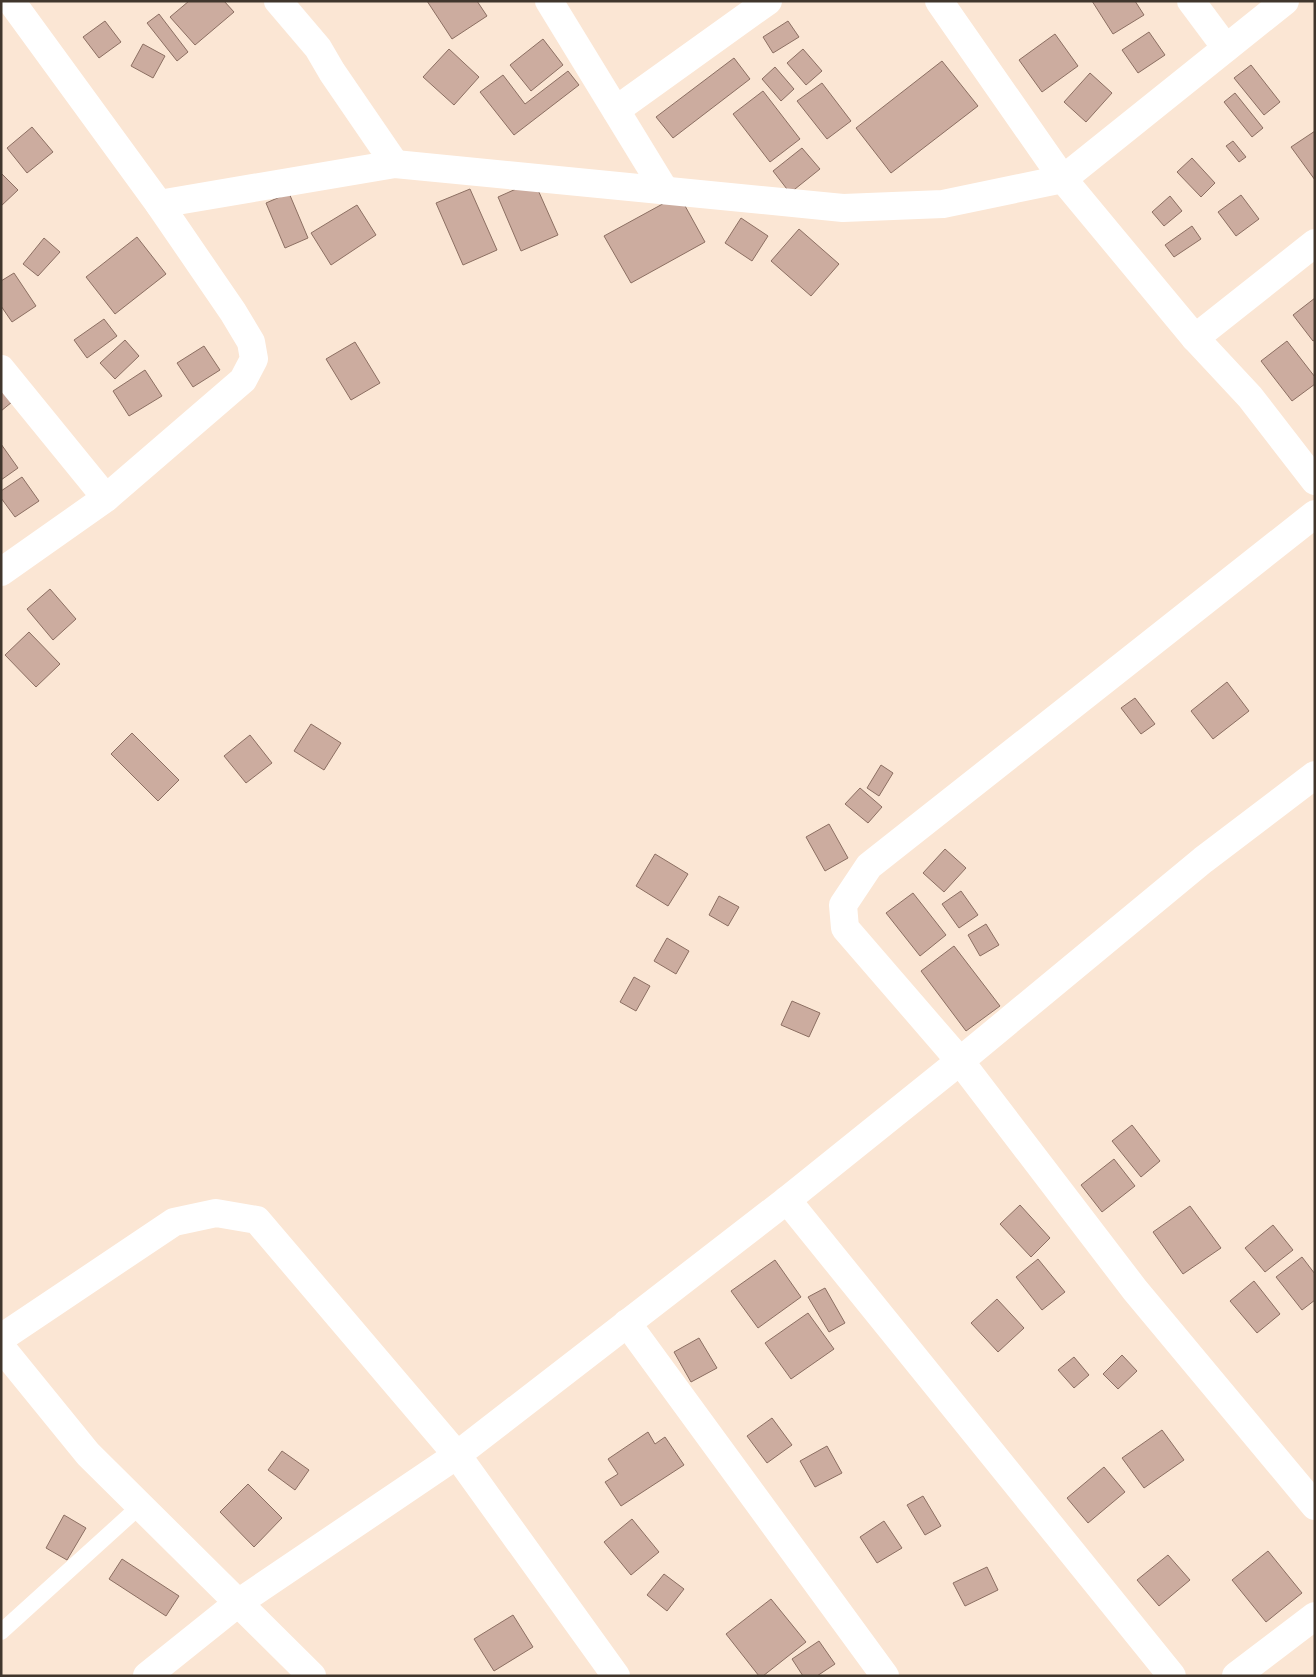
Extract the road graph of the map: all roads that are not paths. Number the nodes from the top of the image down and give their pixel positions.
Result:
1 (11, 1) edge
2 (278, 1) edge
3 (549, 1) edge
4 (768, 1) edge
5 (939, 1) edge
6 (1191, 1) edge
7 (1285, 1) edge
8 (1226, 48) junction
9 (616, 110) junction
10 (396, 164) junction
11 (1063, 179) junction
12 (664, 189) junction
13 (160, 204) junction
14 (1315, 243) edge
15 (1195, 338) junction
16 (1, 369) edge
17 (1315, 481) edge
18 (106, 498) junction
19 (1315, 514) edge
20 (1, 572) edge
21 (1315, 775) edge
22 (960, 1061) junction
23 (787, 1200) junction
24 (627, 1323) junction
25 (1, 1338) edge
26 (1, 1347) edge
27 (457, 1455) junction
28 (140, 1506) junction
29 (1315, 1506) edge
30 (238, 1603) junction
31 (1315, 1616) edge
32 (1, 1632) edge
33 (147, 1676) edge
34 (312, 1676) edge
35 (616, 1676) edge
36 (885, 1676) edge
37 (1172, 1676) edge
38 (1236, 1676) edge

1 - 13 street
2 - 10 street
3 - 9 street
4 - 9 street
5 - 11 street
6 - 8 street
7 - 8 street
8 - 11 street
9 - 12 street
10 - 12 street
10 - 13 street
11 - 12 street
11 - 15 street
13 - 18 street
14 - 15 street
15 - 17 street
16 - 18 street
18 - 20 street
19 - 22 street
21 - 22 street
22 - 23 street
22 - 29 street
23 - 24 street
23 - 37 street
24 - 27 street
24 - 36 street
25 - 27 street
26 - 28 street
27 - 30 street
27 - 35 street
28 - 30 street
28 - 32 lane
30 - 33 street
30 - 34 street
31 - 38 street

